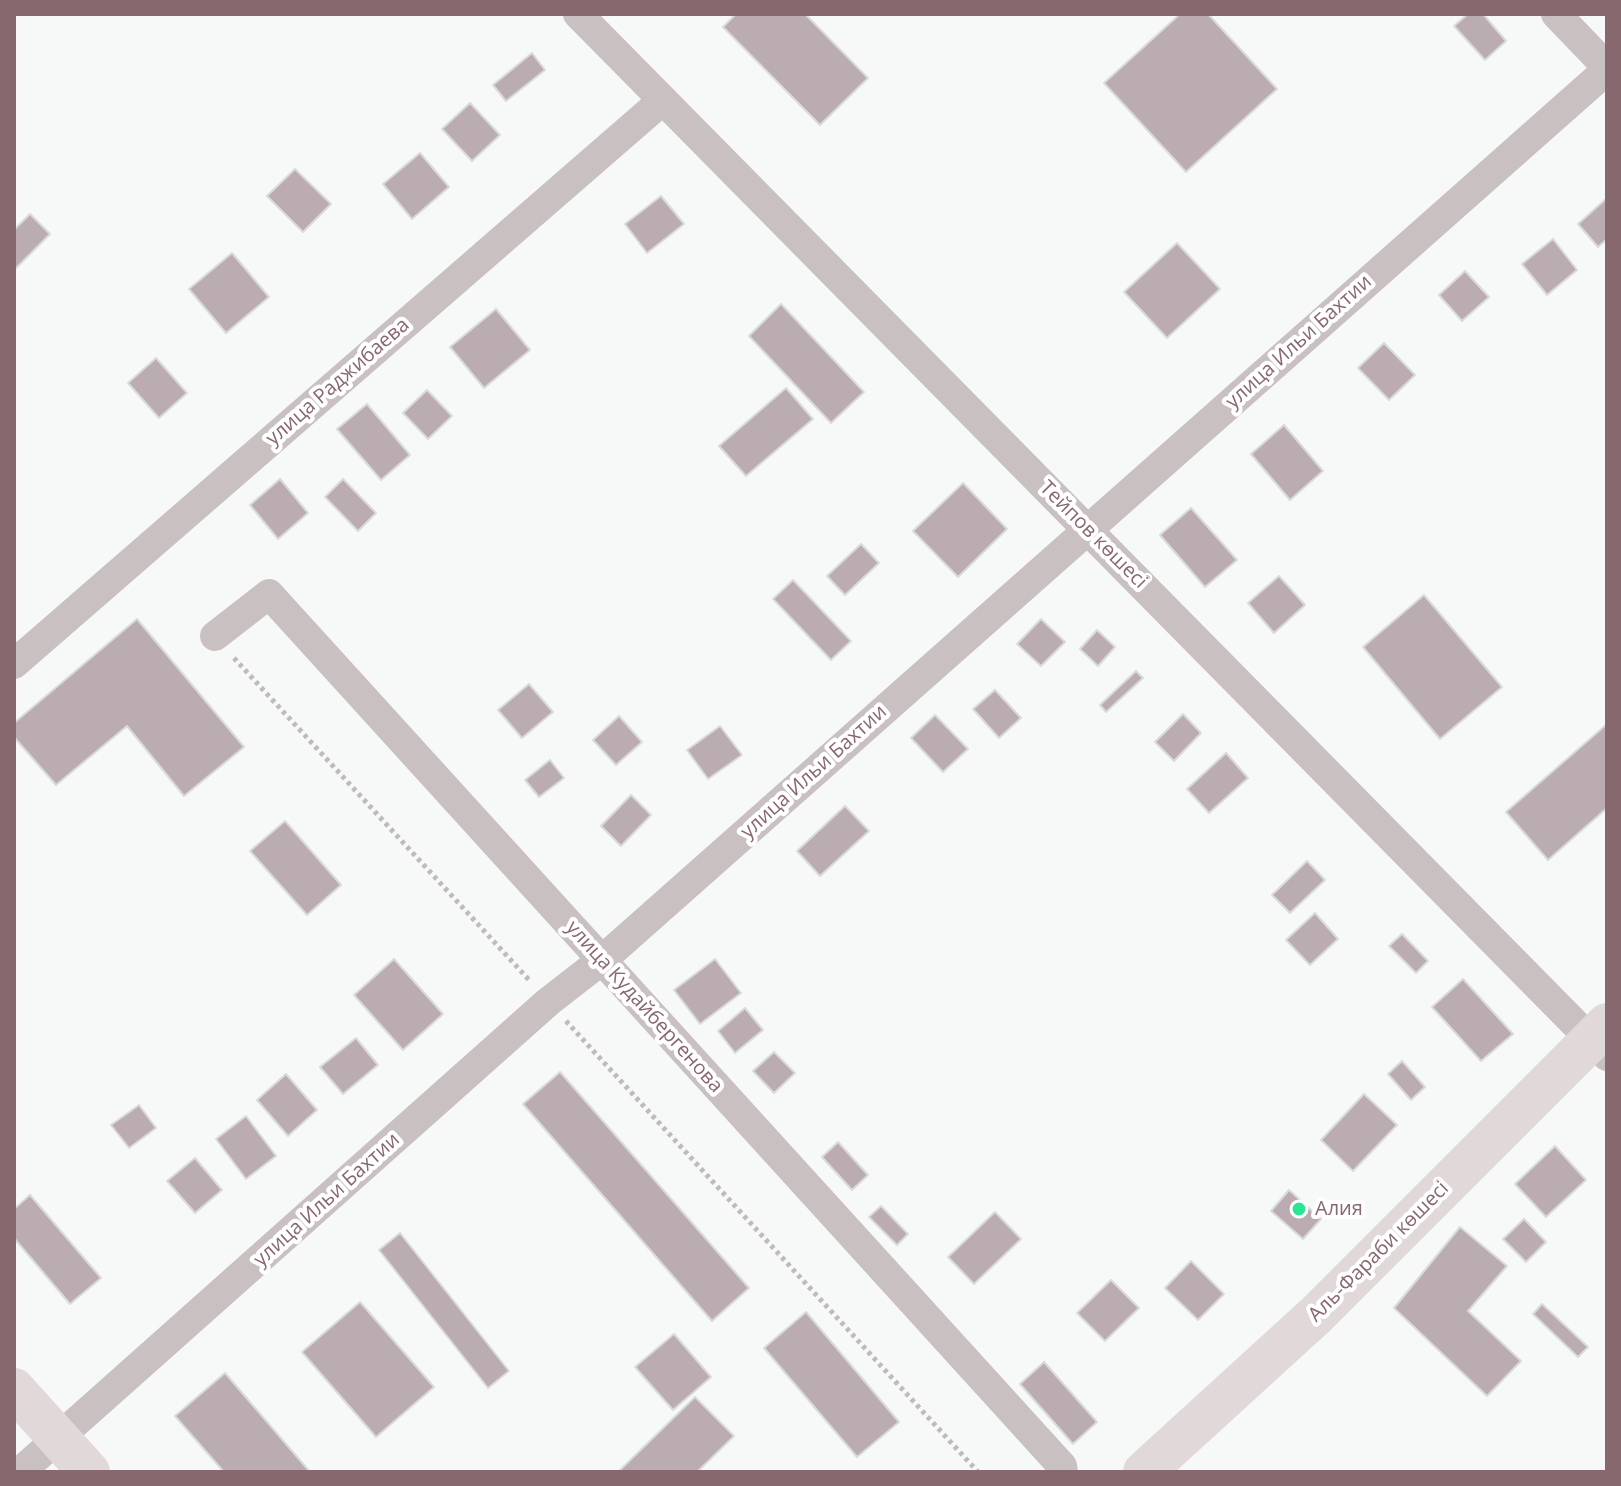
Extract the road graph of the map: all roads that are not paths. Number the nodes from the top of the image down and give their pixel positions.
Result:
1 (578, 14) edge
2 (1556, 14) edge
3 (1607, 68) edge
4 (663, 100) junction
5 (1088, 529) junction
6 (215, 636) road end
7 (14, 664) edge
8 (602, 960) junction
9 (1601, 1040) edge
10 (14, 1389) edge
11 (60, 1439) junction
12 (20, 1472) edge
13 (89, 1472) edge
14 (1063, 1472) edge
15 (1144, 1472) edge

1 - 4 street, Тейпов көшесі
2 - 3 street
3 - 5 street, улица Ильи Бахтии
4 - 5 street, Тейпов көшесі
4 - 7 street, улица Раджибаева
5 - 8 street, улица Ильи Бахтии
5 - 9 street, Тейпов көшесі
6 - 8 street, улица Кудайбергенова
8 - 11 street, улица Ильи Бахтии
8 - 14 street, улица Кудайбергенова
9 - 15 main road, Аль-Фараби көшесі
10 - 11 main road
11 - 12 street, улица Ильи Бахтии
11 - 13 main road

